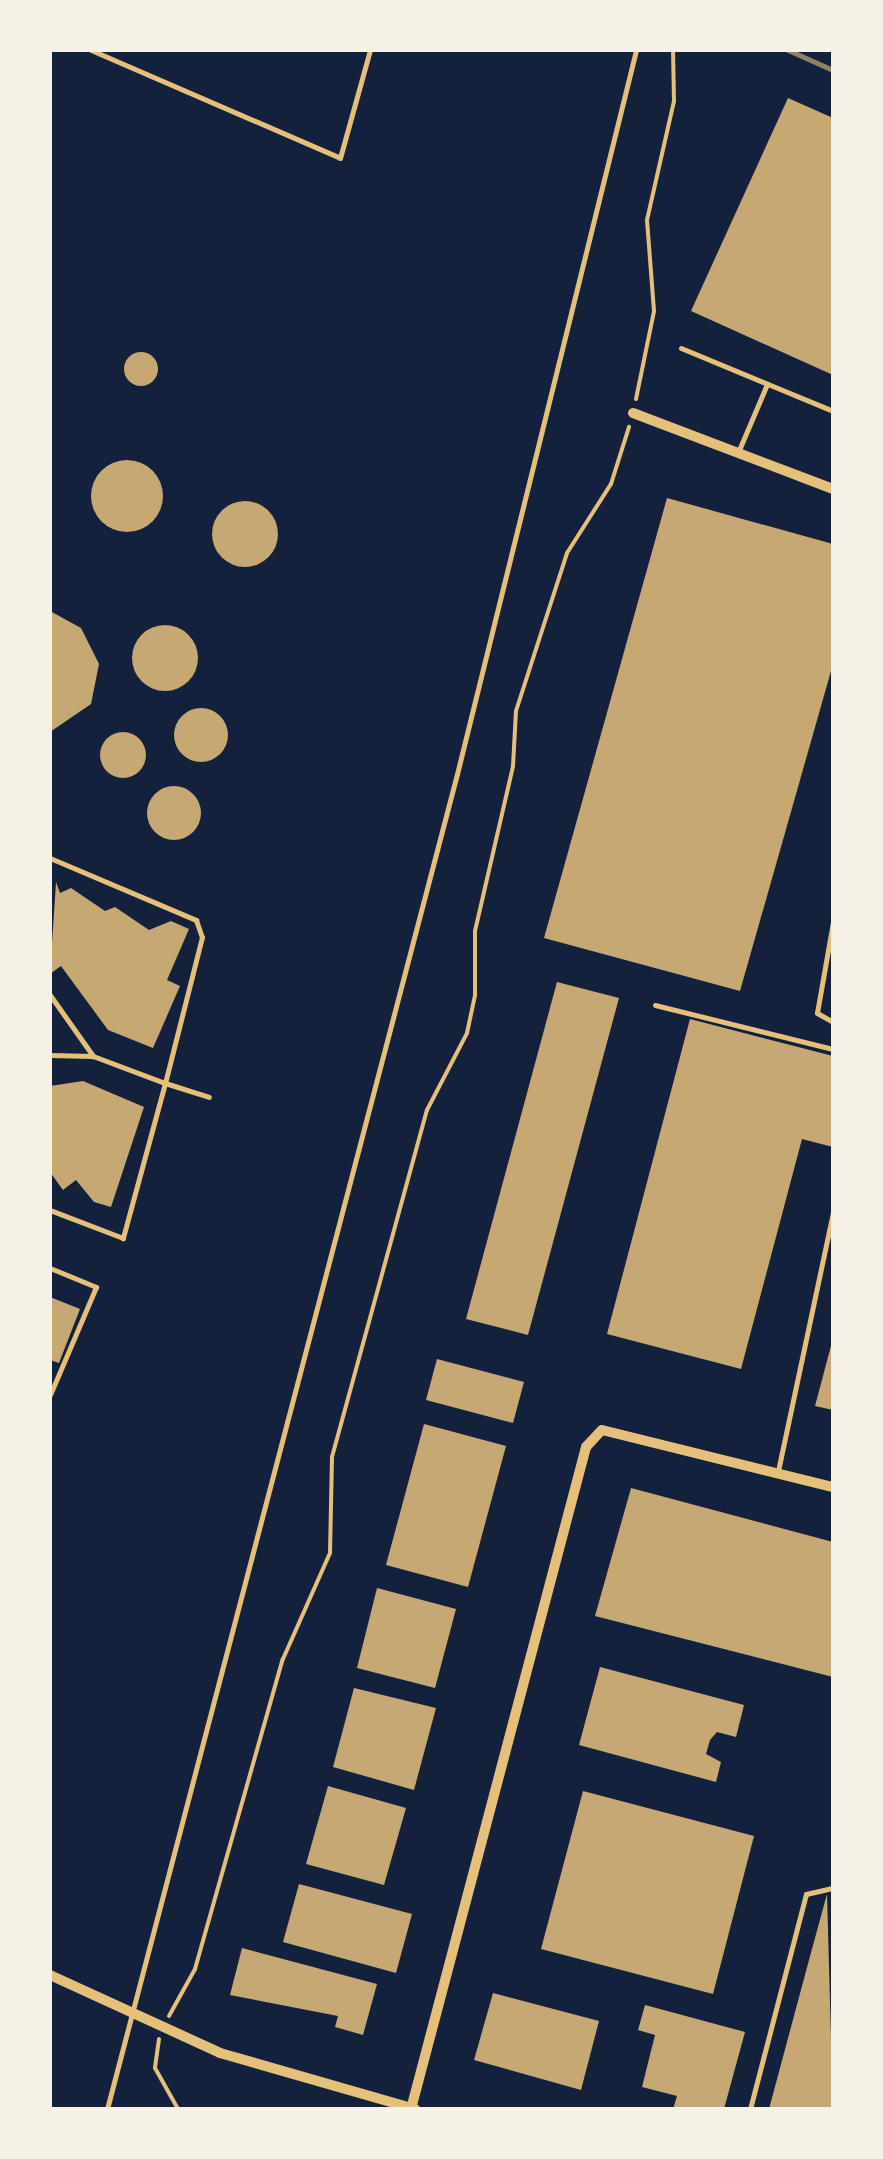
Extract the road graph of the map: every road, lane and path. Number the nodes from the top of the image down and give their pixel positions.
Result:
1 (91, 50) edge
2 (112, 50) edge
3 (370, 50) edge
4 (636, 50) edge
5 (674, 50) edge
6 (108, 59) junction
7 (681, 348) dead end
8 (767, 384) junction
9 (833, 411) edge
10 (633, 413) junction
11 (738, 452) junction
12 (833, 490) edge
13 (50, 858) edge
14 (833, 922) edge
15 (50, 995) edge
16 (655, 1005) dead end
17 (833, 1022) edge
18 (833, 1049) edge
19 (50, 1055) edge
20 (93, 1056) junction
21 (165, 1083) junction
22 (209, 1097) dead end
23 (50, 1210) edge
24 (833, 1212) edge
25 (50, 1268) edge
26 (50, 1395) edge
27 (777, 1474) junction
28 (833, 1488) edge
29 (833, 1888) edge
30 (50, 1975) edge
31 (172, 2012) dead end
32 (133, 2013) junction
33 (156, 2047) dead end
34 (106, 2109) edge
35 (178, 2109) edge
36 (413, 2109) edge
37 (750, 2109) edge

1 - 6 lane
2 - 6 lane
3 - 6 lane
4 - 32 lane
5 - 10 path
7 - 8 lane
8 - 9 lane
8 - 11 lane
10 - 11 street
10 - 31 path
11 - 12 street
13 - 21 lane
14 - 17 lane
15 - 20 lane
16 - 18 lane
19 - 20 lane
20 - 21 lane
21 - 22 lane
21 - 23 lane
24 - 27 lane
25 - 26 lane
27 - 28 street
27 - 36 street
29 - 37 lane
30 - 32 street
32 - 34 lane
32 - 36 street
33 - 35 path

